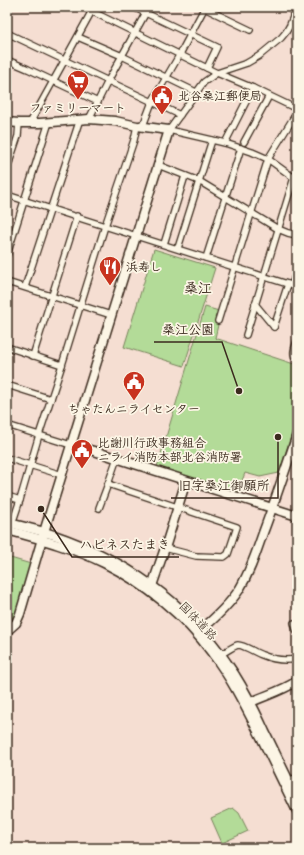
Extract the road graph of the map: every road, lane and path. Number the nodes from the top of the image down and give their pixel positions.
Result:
1 (83, 7) edge
2 (133, 7) edge
3 (149, 7) edge
4 (204, 7) edge
5 (293, 7) edge
6 (93, 9) edge
7 (146, 13) junction
8 (250, 30) dead end
9 (135, 32) junction
10 (7, 33) edge
11 (190, 35) junction
12 (78, 36) junction
13 (180, 54) junction
14 (122, 56) junction
15 (7, 60) edge
16 (65, 60) junction
17 (207, 68) junction
18 (218, 73) junction
19 (166, 78) junction
20 (54, 81) junction
21 (108, 81) junction
22 (253, 88) junction
23 (196, 92) junction
24 (269, 96) junction
25 (98, 102) junction
26 (152, 102) junction
27 (297, 109) edge
28 (180, 115) junction
29 (80, 119) junction
30 (89, 119) junction
31 (7, 122) edge
32 (49, 122) junction
33 (19, 123) junction
34 (30, 123) junction
35 (137, 126) junction
36 (169, 130) junction
37 (212, 140) junction
38 (225, 143) junction
39 (243, 145) junction
40 (268, 159) junction
41 (158, 165) junction
42 (7, 169) edge
43 (185, 176) junction
44 (296, 177) edge
45 (199, 181) junction
46 (7, 195) edge
47 (226, 197) junction
48 (24, 200) junction
49 (51, 208) junction
50 (252, 213) junction
51 (76, 216) junction
52 (105, 226) junction
53 (278, 229) junction
54 (297, 235) edge
55 (136, 236) junction
56 (164, 244) junction
57 (178, 248) junction
58 (7, 255) edge
59 (206, 258) junction
60 (235, 267) junction
61 (297, 270) edge
62 (264, 276) junction
63 (7, 282) edge
64 (293, 285) edge
65 (25, 287) junction
66 (52, 296) junction
67 (255, 304) junction
68 (80, 305) junction
69 (111, 315) junction
70 (218, 321) dead end
71 (246, 335) dead end
72 (297, 341) edge
73 (7, 347) edge
74 (33, 356) junction
75 (297, 360) edge
76 (62, 365) junction
77 (7, 385) edge
78 (51, 399) junction
79 (7, 425) edge
80 (39, 435) junction
81 (297, 435) edge
82 (71, 445) junction
83 (7, 458) edge
84 (116, 458) junction
85 (30, 465) junction
86 (62, 475) junction
87 (186, 482) junction
88 (108, 484) junction
89 (7, 496) edge
90 (20, 500) junction
91 (99, 508) dead end
92 (178, 508) junction
93 (272, 509) junction
94 (297, 516) edge
95 (9, 525) edge
96 (43, 536) junction
97 (165, 548) junction
98 (152, 586) junction
99 (294, 623) dead end
100 (201, 630) junction
101 (7, 631) edge
102 (297, 632) edge
103 (222, 654) junction
104 (297, 659) edge
105 (297, 681) edge
106 (248, 704) junction
107 (297, 777) edge
108 (289, 781) junction
109 (297, 797) edge
110 (297, 810) edge

1 - 6 street
2 - 7 street
3 - 7 street
4 - 8 street
4 - 11 street
5 - 18 street
6 - 9 street
6 - 12 street
7 - 9 street
7 - 11 street
9 - 13 street
9 - 14 street
10 - 16 street
11 - 13 street
11 - 17 street
12 - 14 street
12 - 16 street
13 - 17 street
13 - 19 street
14 - 19 street
14 - 21 street
15 - 20 street
16 - 20 street
16 - 21 street
17 - 18 street
18 - 22 street
18 - 23 street
19 - 23 street
19 - 26 street
20 - 25 street
20 - 34 street
21 - 25 street
21 - 26 street
22 - 24 street
22 - 38 street
23 - 28 street
24 - 27 street
24 - 39 street
25 - 30 street
26 - 28 street
26 - 35 street
27 - 40 street
28 - 36 street
29 - 30 street
29 - 32 street
29 - 49 street
30 - 35 street
31 - 33 street
32 - 34 street
32 - 48 street
33 - 34 street
33 - 42 street
35 - 36 street
35 - 52 street
36 - 37 street
36 - 41 street
37 - 38 street
37 - 45 street
38 - 39 street
39 - 40 street
39 - 47 street
40 - 44 street
40 - 50 street
41 - 43 street
41 - 55 street
43 - 45 street
43 - 56 street
44 - 53 street
45 - 47 street
45 - 57 street
46 - 48 street
47 - 50 street
47 - 59 street
48 - 49 street
48 - 58 street
49 - 51 street
49 - 65 street
50 - 53 street
50 - 60 street
51 - 52 street
51 - 66 street
52 - 55 street
52 - 68 street
53 - 54 street
53 - 62 street
55 - 56 street
55 - 69 street
56 - 57 street
57 - 59 street
59 - 60 street
60 - 62 street
60 - 70 street
61 - 64 street
62 - 64 street
62 - 67 street
63 - 65 street
64 - 67 street
65 - 66 street
66 - 68 street
66 - 74 street
67 - 71 street
68 - 69 street
68 - 76 street
69 - 82 street
72 - 75 street
73 - 74 street
74 - 76 street
76 - 78 street
77 - 78 street
78 - 80 street
79 - 80 street
80 - 82 street
80 - 85 street
81 - 93 street
82 - 84 street
82 - 86 street
83 - 85 street
84 - 87 street
84 - 88 street
85 - 86 street
85 - 90 street
86 - 96 street
87 - 92 street
87 - 93 street
88 - 91 street
88 - 92 street
89 - 90 street
90 - 95 street
92 - 97 street
92 - 97 street
93 - 94 street
93 - 100 street
95 - 96 street, 国体道路
96 - 98 street, 国体道路
96 - 101 street
96 - 106 street, 国体道路
97 - 98 street
98 - 100 street, 国体道路
99 - 102 street
100 - 103 street, 国体道路
103 - 104 street
103 - 106 street, 国体道路
105 - 106 street
106 - 108 street, 国体道路
106 - 110 street, 国体道路
107 - 108 street
108 - 109 street, 国体道路

